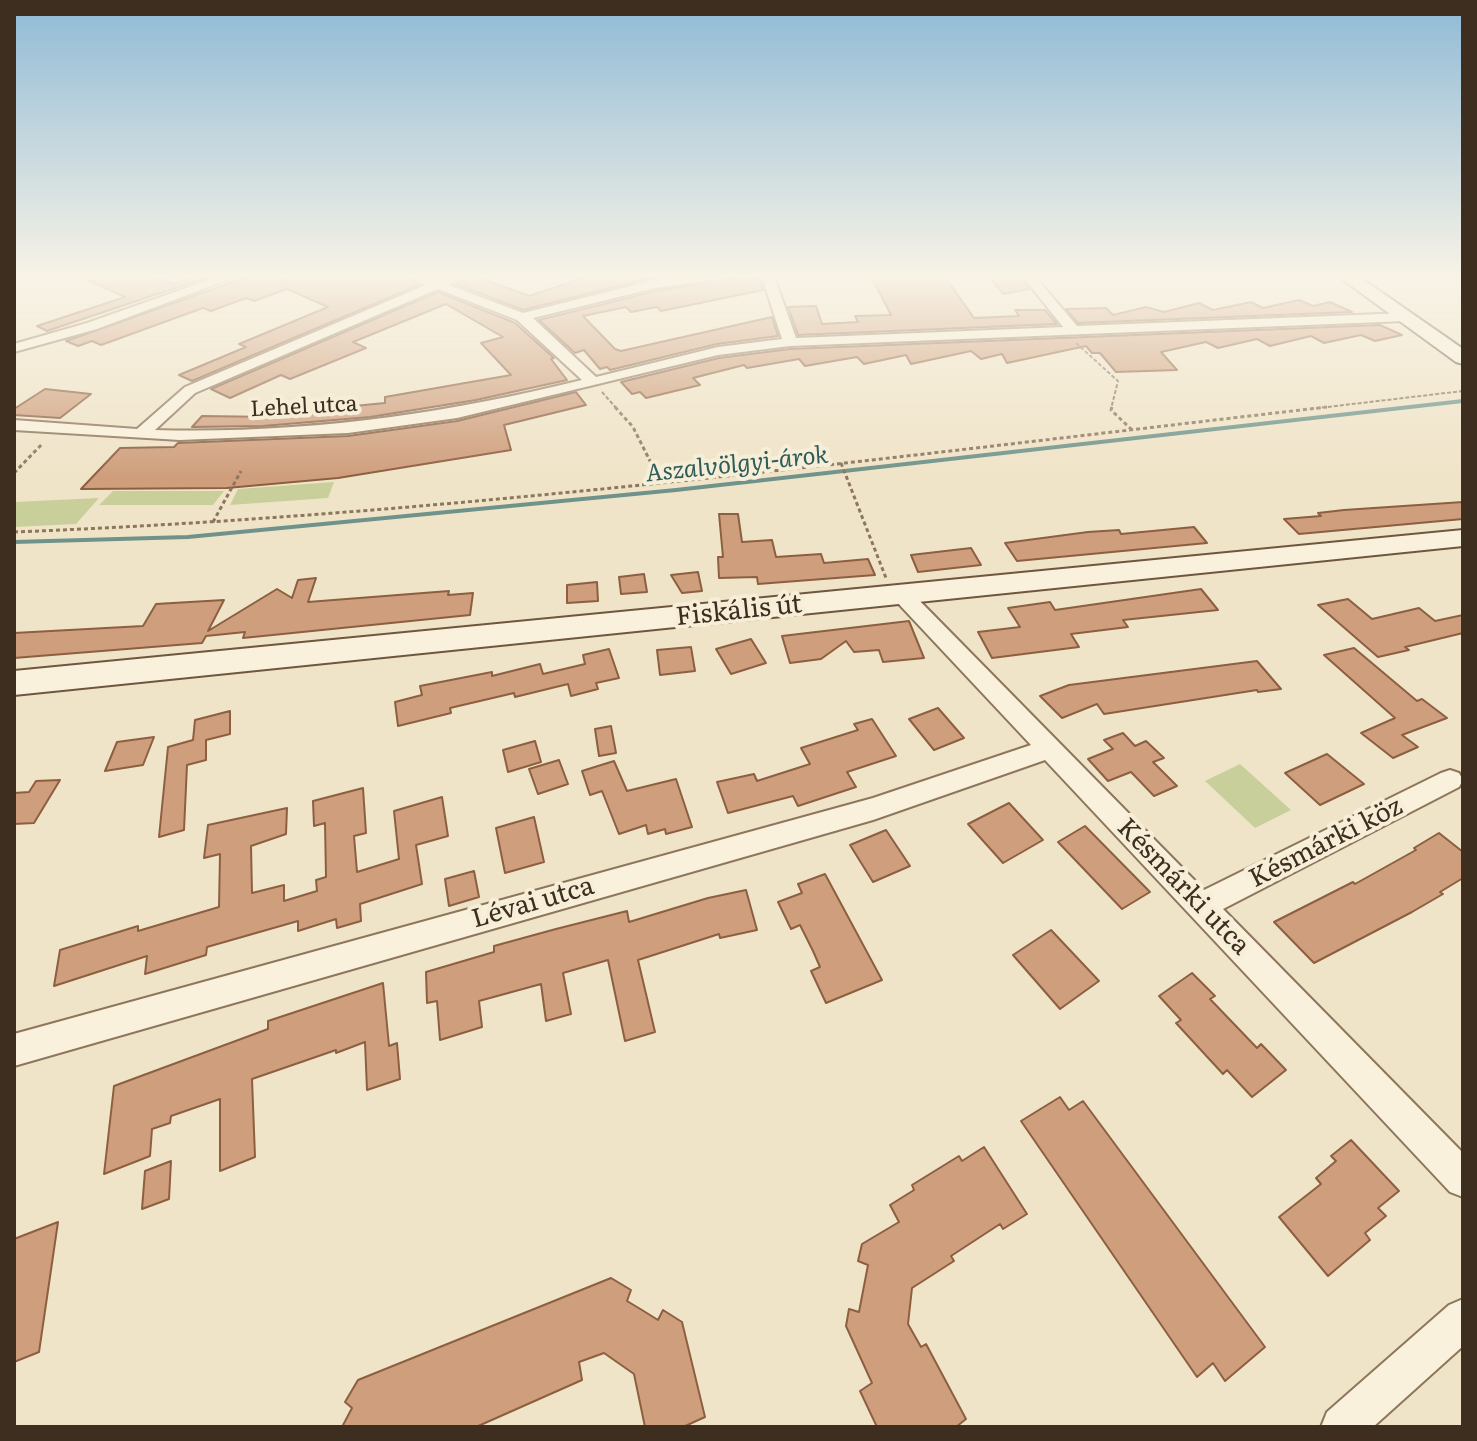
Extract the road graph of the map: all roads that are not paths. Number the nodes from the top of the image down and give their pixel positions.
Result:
1 (38, 341) edge
2 (305, 341) edge
3 (551, 341) edge
4 (808, 341) edge
5 (1439, 341) edge
6 (790, 342) joint
7 (14, 348) edge
8 (1463, 358) edge
9 (591, 380) junction
10 (14, 425) edge
11 (142, 433) junction
12 (1463, 538) edge
13 (897, 595) junction
14 (14, 683) edge
15 (1050, 749) junction
16 (1450, 780) dead end
17 (1201, 906) junction
18 (14, 1050) edge
19 (1463, 1179) edge
20 (1463, 1319) edge
21 (1342, 1427) edge

1 - 7 street
2 - 11 street
3 - 9 street
4 - 6 street, Lehel utca
5 - 8 street
6 - 9 street, Lehel utca
9 - 11 street, Lehel utca
10 - 11 street, Lehel utca
12 - 13 street, Fiskális út
13 - 14 street, Fiskális út
13 - 15 street, Késmárki utca
15 - 17 street, Késmárki utca
15 - 18 street, Lévai utca
16 - 17 street, Késmárki köz
17 - 19 street, Késmárki utca
20 - 21 street

